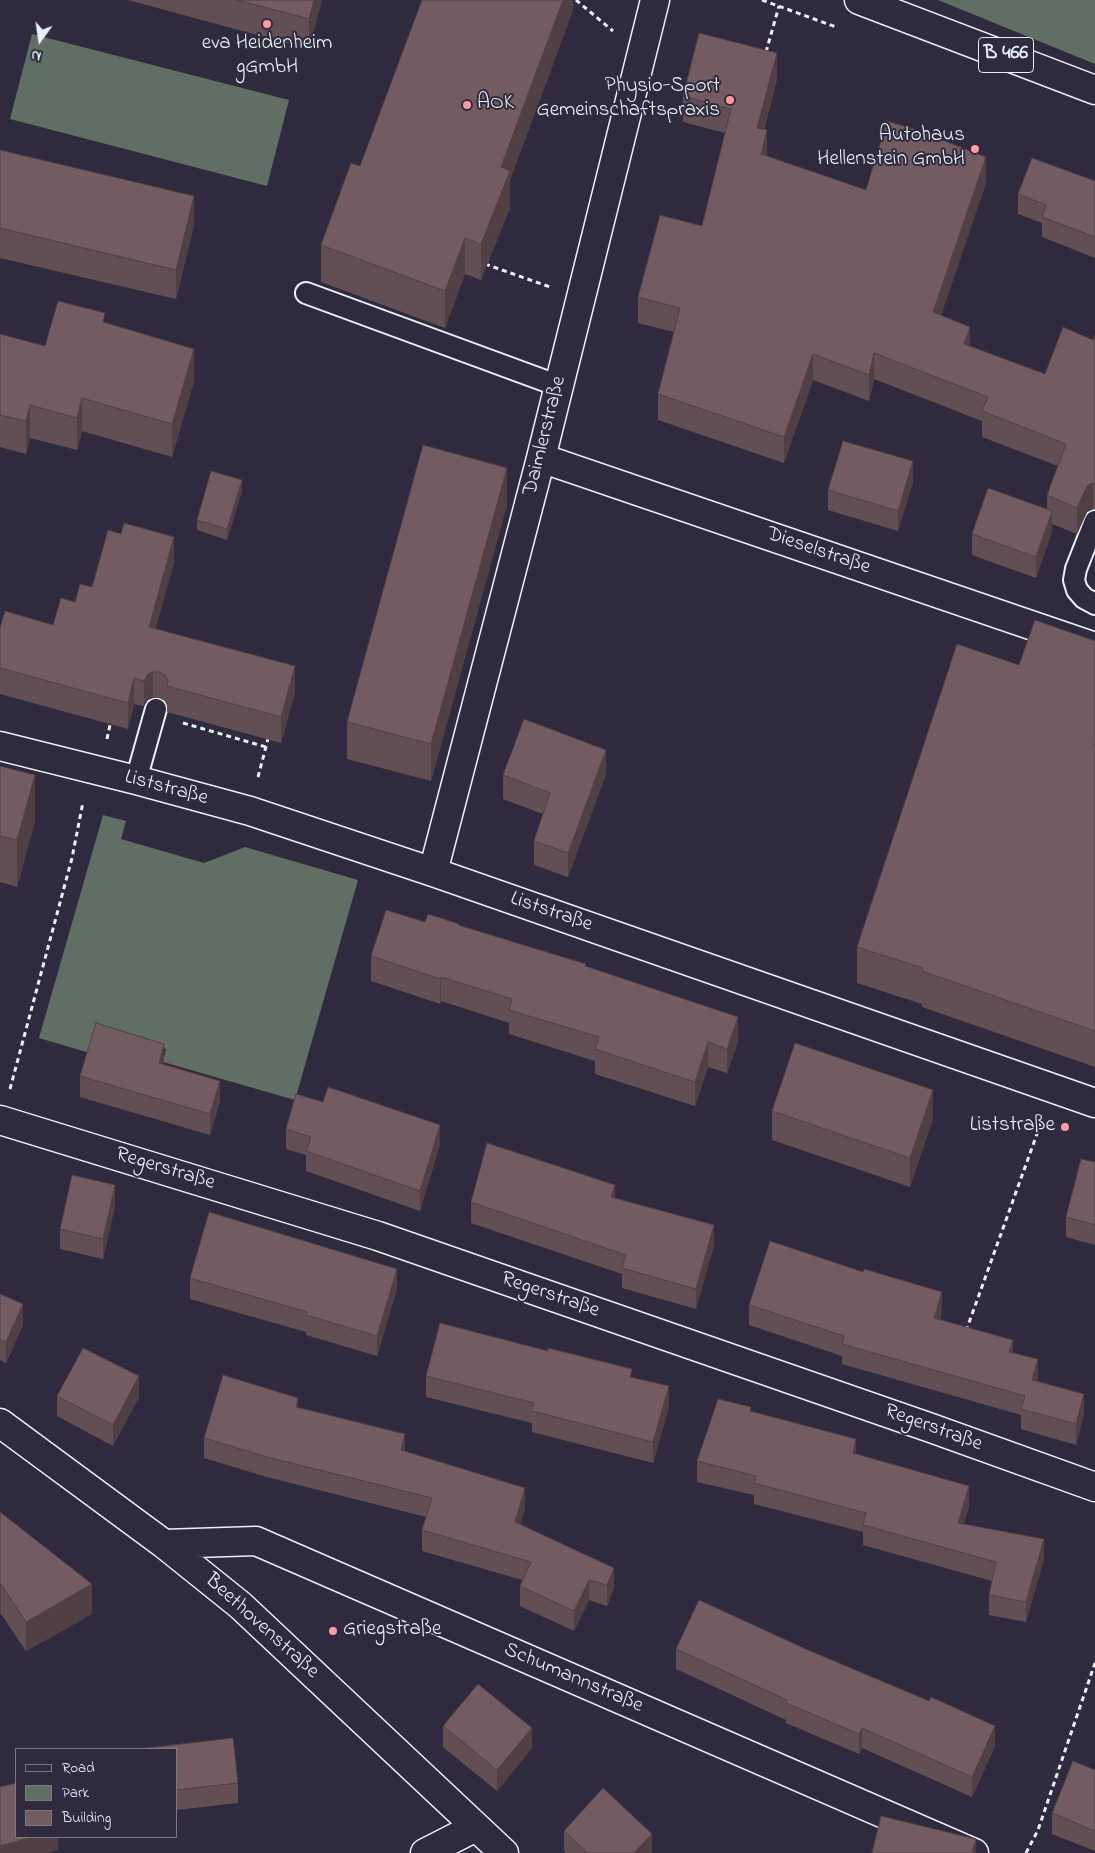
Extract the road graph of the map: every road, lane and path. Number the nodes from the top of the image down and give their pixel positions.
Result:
1 (576, 0) edge
2 (655, 0) edge
3 (859, 0) edge
4 (778, 6) dead end
5 (642, 55) junction
6 (765, 56) edge
7 (1095, 90) edge
8 (480, 262) edge
9 (306, 293) dead end
10 (581, 299) junction
11 (559, 386) junction
12 (541, 458) junction
13 (1095, 521) edge
14 (1095, 604) edge
15 (1095, 647) edge
16 (156, 709) dead end
17 (182, 716) dead end
18 (0, 746) edge
19 (266, 747) dead end
20 (136, 780) junction
21 (85, 793) dead end
22 (432, 872) junction
23 (1053, 1088) junction
24 (1095, 1103) edge
25 (1, 1120) edge
26 (964, 1336) edge
27 (7, 1437) edge
28 (1095, 1487) edge
29 (164, 1544) junction
30 (1095, 1663) edge
31 (476, 1827) junction
32 (425, 1853) edge
33 (504, 1853) edge
34 (974, 1853) edge
35 (1026, 1853) edge

1 - 5 path
2 - 5 street, Daimlerstraße
3 - 7 street, B 466
4 - 6 path
5 - 10 street, Daimlerstraße
8 - 10 path
9 - 11 lane
10 - 11 street, Daimlerstraße
11 - 12 street, Daimlerstraße
12 - 15 street, Dieselstraße
12 - 22 street, Daimlerstraße
13 - 14 lane
16 - 20 lane
17 - 19 path
18 - 20 street, Liststraße
20 - 22 street, Liststraße
21 - 25 path
22 - 23 street, Liststraße
23 - 24 street, Liststraße
23 - 26 path
25 - 28 street, Regerstraße
27 - 29 street, Beethovenstraße
29 - 31 street, Beethovenstraße
29 - 34 street, Schumannstraße
30 - 35 path
31 - 32 street
31 - 33 street, Beethovenstraße

